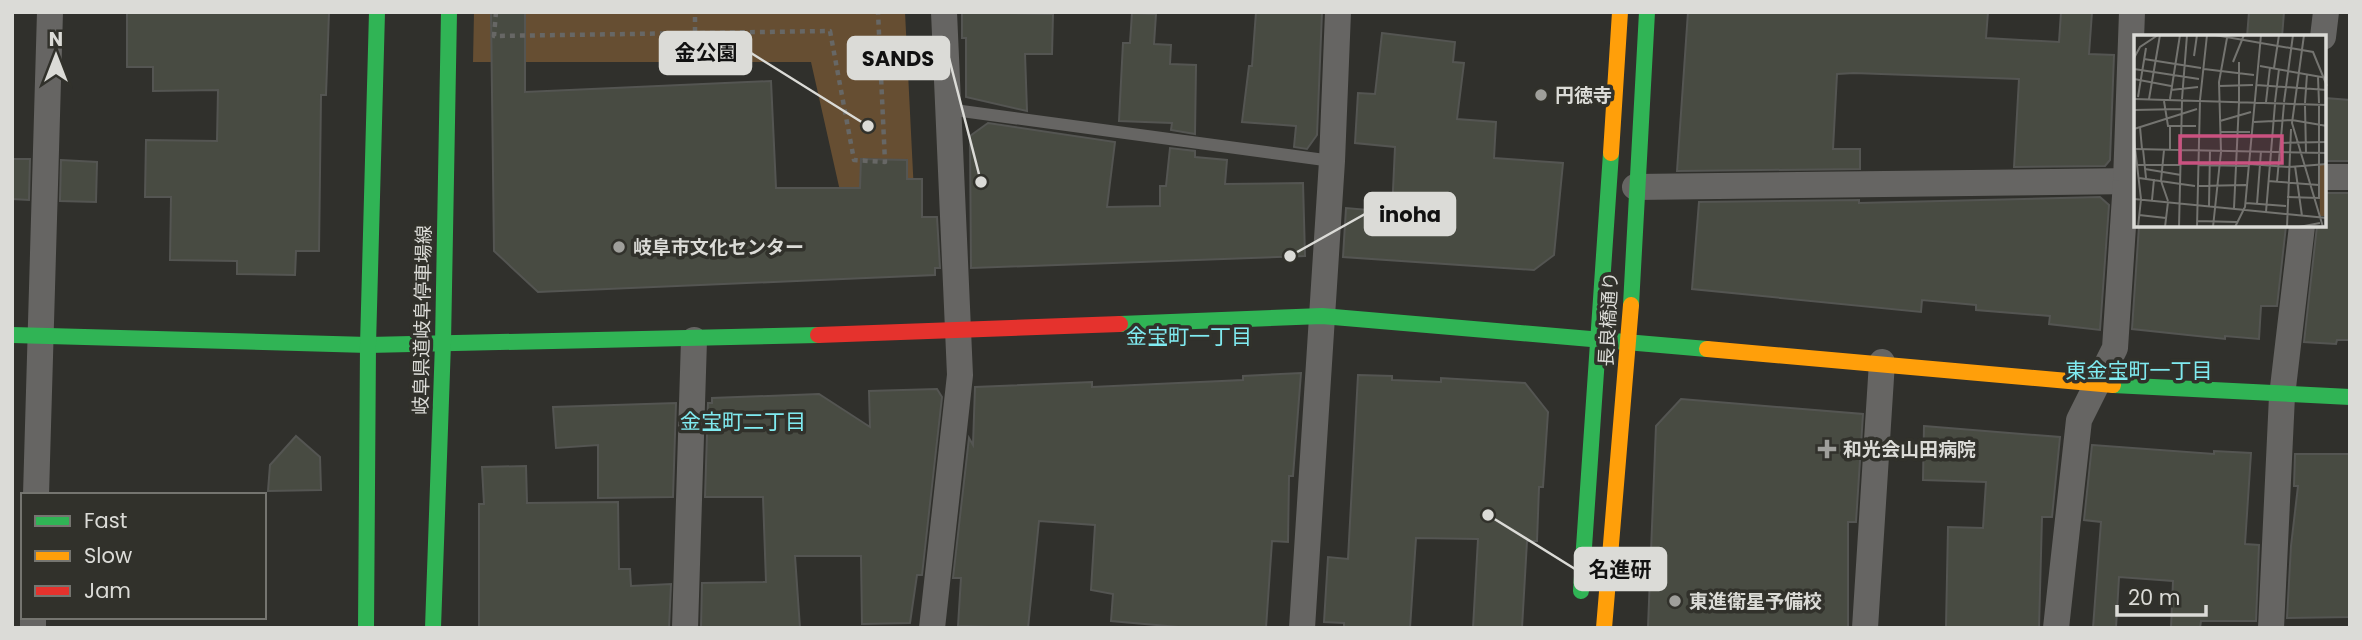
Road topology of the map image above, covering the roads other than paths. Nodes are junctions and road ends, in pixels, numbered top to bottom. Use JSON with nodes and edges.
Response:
{"nodes":[{"id":1,"x":50,"y":12,"type":"edge"},
{"id":2,"x":377,"y":12,"type":"edge"},
{"id":3,"x":449,"y":12,"type":"edge"},
{"id":4,"x":944,"y":12,"type":"edge"},
{"id":5,"x":1338,"y":12,"type":"edge"},
{"id":6,"x":1620,"y":12,"type":"edge"},
{"id":7,"x":1647,"y":12,"type":"edge"},
{"id":8,"x":2132,"y":12,"type":"edge"},
{"id":9,"x":2326,"y":12,"type":"edge"},
{"id":10,"x":2323,"y":35,"type":"edge"},
{"id":11,"x":947,"y":109,"type":"junction"},
{"id":12,"x":1332,"y":161,"type":"junction"},
{"id":13,"x":2327,"y":177,"type":"edge"},
{"id":14,"x":2350,"y":177,"type":"edge"},
{"id":15,"x":2131,"y":181,"type":"edge"},
{"id":16,"x":1635,"y":187,"type":"junction"},
{"id":17,"x":2302,"y":228,"type":"edge"},
{"id":18,"x":1322,"y":316,"type":"junction"},
{"id":19,"x":958,"y":330,"type":"junction"},
{"id":20,"x":12,"y":335,"type":"edge"},
{"id":21,"x":41,"y":336,"type":"junction"},
{"id":22,"x":694,"y":340,"type":"junction"},
{"id":23,"x":1599,"y":341,"type":"junction"},
{"id":24,"x":443,"y":343,"type":"junction"},
{"id":25,"x":1629,"y":344,"type":"junction"},
{"id":26,"x":368,"y":345,"type":"junction"},
{"id":27,"x":1882,"y":362,"type":"junction"},
{"id":28,"x":2097,"y":384,"type":"junction"},
{"id":29,"x":2282,"y":396,"type":"junction"},
{"id":30,"x":2350,"y":397,"type":"edge"},
{"id":31,"x":36,"y":493,"type":"edge"},
{"id":32,"x":1579,"y":614,"type":"dead end"},
{"id":33,"x":366,"y":628,"type":"edge"},
{"id":34,"x":433,"y":628,"type":"edge"},
{"id":35,"x":685,"y":628,"type":"edge"},
{"id":36,"x":932,"y":628,"type":"edge"},
{"id":37,"x":1303,"y":628,"type":"edge"},
{"id":38,"x":1604,"y":628,"type":"edge"},
{"id":39,"x":1865,"y":628,"type":"edge"},
{"id":40,"x":2056,"y":628,"type":"edge"},
{"id":41,"x":2271,"y":628,"type":"edge"}],
"edges":[{"from":1,"to":21,"type":"street"},
{"from":2,"to":26,"type":"main road"},
{"from":3,"to":24,"type":"main road","name":"岐阜県道岐阜停車場線"},
{"from":4,"to":11,"type":"street"},
{"from":5,"to":12,"type":"street"},
{"from":6,"to":23,"type":"main road","name":"長良橋通り"},
{"from":7,"to":16,"type":"main road","name":"長良橋通り"},
{"from":8,"to":15,"type":"street"},
{"from":9,"to":10,"type":"street"},
{"from":11,"to":12,"type":"lane"},
{"from":11,"to":19,"type":"street"},
{"from":12,"to":18,"type":"street"},
{"from":13,"to":14,"type":"street"},
{"from":15,"to":16,"type":"street"},
{"from":15,"to":28,"type":"street"},
{"from":16,"to":25,"type":"main road","name":"長良橋通り"},
{"from":17,"to":29,"type":"street"},
{"from":18,"to":19,"type":"main road"},
{"from":18,"to":23,"type":"main road"},
{"from":18,"to":37,"type":"street"},
{"from":19,"to":22,"type":"main road"},
{"from":19,"to":36,"type":"street"},
{"from":20,"to":21,"type":"main road"},
{"from":21,"to":26,"type":"main road"},
{"from":21,"to":31,"type":"street"},
{"from":22,"to":24,"type":"main road"},
{"from":22,"to":35,"type":"street"},
{"from":23,"to":25,"type":"main road"},
{"from":23,"to":32,"type":"main road","name":"長良橋通り"},
{"from":24,"to":26,"type":"main road"},
{"from":24,"to":34,"type":"main road","name":"岐阜県道岐阜停車場線"},
{"from":25,"to":27,"type":"main road"},
{"from":25,"to":38,"type":"main road","name":"長良橋通り"},
{"from":26,"to":33,"type":"main road"},
{"from":27,"to":28,"type":"main road"},
{"from":27,"to":39,"type":"street"},
{"from":28,"to":29,"type":"main road"},
{"from":28,"to":40,"type":"street"},
{"from":29,"to":30,"type":"main road"},
{"from":29,"to":41,"type":"street"}]}
